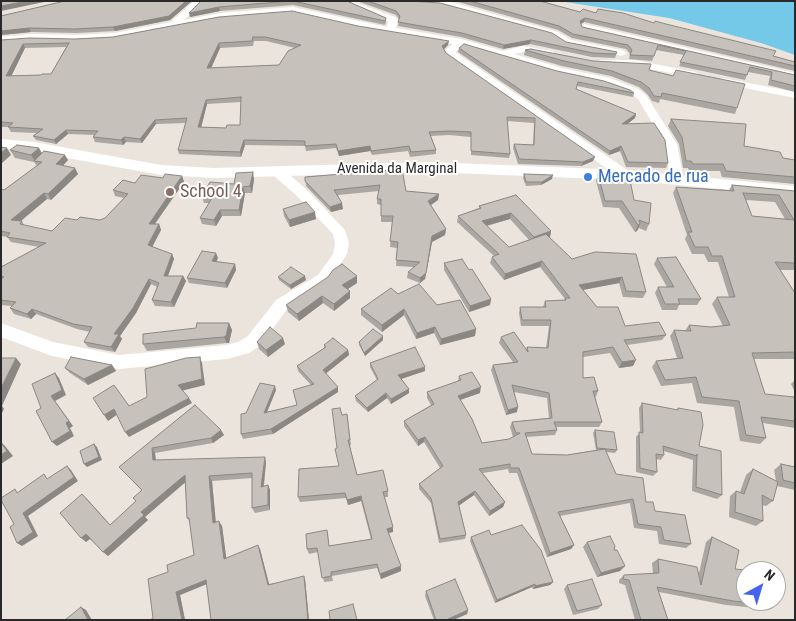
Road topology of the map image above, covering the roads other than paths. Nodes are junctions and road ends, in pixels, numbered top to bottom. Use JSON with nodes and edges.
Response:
{"nodes":[{"id":1,"x":200,"y":1,"type":"edge"},
{"id":2,"x":342,"y":1,"type":"edge"},
{"id":3,"x":412,"y":1,"type":"edge"},
{"id":4,"x":265,"y":2,"type":"edge"},
{"id":5,"x":293,"y":10,"type":"junction"},
{"id":6,"x":174,"y":24,"type":"junction"},
{"id":7,"x":584,"y":27,"type":"edge"},
{"id":8,"x":391,"y":29,"type":"junction"},
{"id":9,"x":1,"y":40,"type":"edge"},
{"id":10,"x":461,"y":42,"type":"junction"},
{"id":11,"x":504,"y":54,"type":"junction"},
{"id":12,"x":556,"y":55,"type":"edge"},
{"id":13,"x":592,"y":62,"type":"edge"},
{"id":14,"x":620,"y":63,"type":"junction"},
{"id":15,"x":764,"y":68,"type":"junction"},
{"id":16,"x":795,"y":76,"type":"edge"},
{"id":17,"x":756,"y":88,"type":"junction"},
{"id":18,"x":795,"y":95,"type":"edge"},
{"id":19,"x":1,"y":142,"type":"edge"},
{"id":20,"x":278,"y":172,"type":"junction"},
{"id":21,"x":625,"y":175,"type":"junction"},
{"id":22,"x":677,"y":181,"type":"junction"},
{"id":23,"x":795,"y":190,"type":"edge"},
{"id":24,"x":1,"y":330,"type":"edge"}],
"edges":[{"from":1,"to":6,"type":"street"},
{"from":2,"to":8,"type":"street"},
{"from":3,"to":14,"type":"street"},
{"from":4,"to":5,"type":"street"},
{"from":5,"to":6,"type":"street"},
{"from":5,"to":8,"type":"street"},
{"from":6,"to":9,"type":"street"},
{"from":7,"to":15,"type":"street"},
{"from":8,"to":10,"type":"street"},
{"from":10,"to":11,"type":"street"},
{"from":10,"to":21,"type":"street"},
{"from":11,"to":12,"type":"street"},
{"from":11,"to":22,"type":"street"},
{"from":13,"to":14,"type":"street"},
{"from":14,"to":17,"type":"street"},
{"from":15,"to":16,"type":"street"},
{"from":15,"to":17,"type":"street"},
{"from":17,"to":18,"type":"street"},
{"from":19,"to":20,"type":"street","name":"Avenida da Marginal"},
{"from":20,"to":21,"type":"street","name":"Avenida da Marginal"},
{"from":20,"to":24,"type":"street"},
{"from":21,"to":22,"type":"street","name":"Avenida da Marginal"},
{"from":22,"to":23,"type":"street","name":"Avenida da Marginal"}]}
